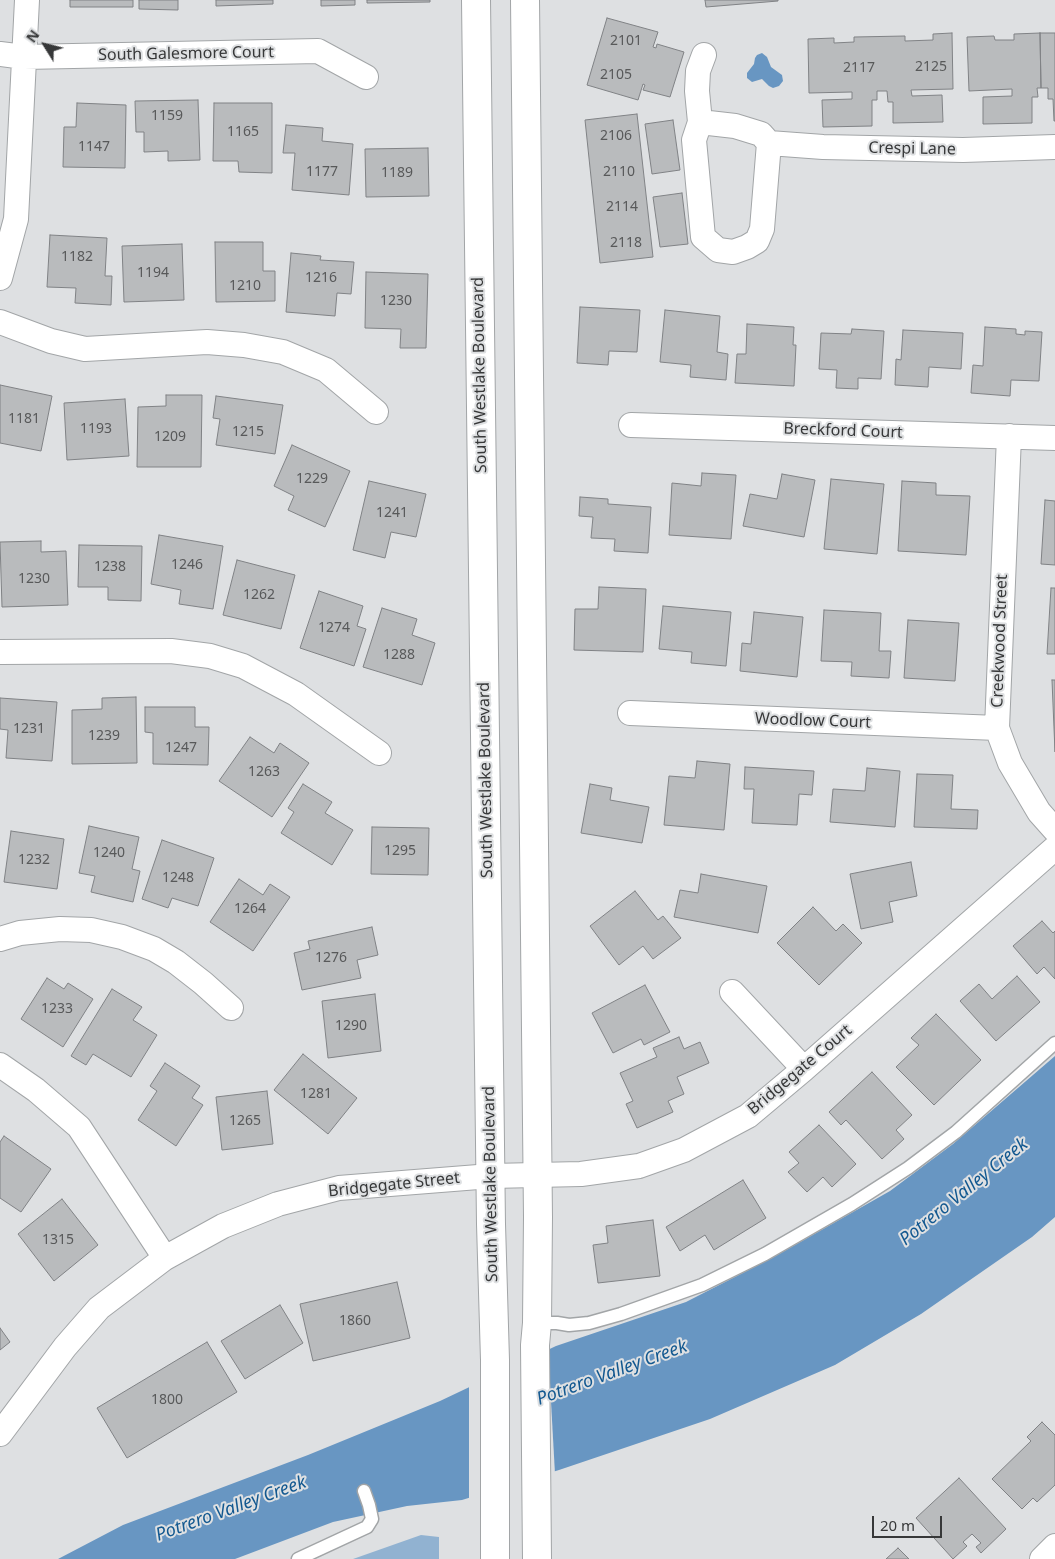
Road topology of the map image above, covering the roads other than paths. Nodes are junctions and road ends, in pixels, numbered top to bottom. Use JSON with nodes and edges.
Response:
{"nodes":[{"id":1,"x":27,"y":0,"type":"edge"},
{"id":2,"x":476,"y":0,"type":"edge"},
{"id":3,"x":525,"y":0,"type":"edge"},
{"id":4,"x":0,"y":54,"type":"edge"},
{"id":5,"x":704,"y":55,"type":"dead end"},
{"id":6,"x":24,"y":57,"type":"junction"},
{"id":7,"x":366,"y":77,"type":"dead end"},
{"id":8,"x":700,"y":122,"type":"junction"},
{"id":9,"x":769,"y":143,"type":"junction"},
{"id":10,"x":1055,"y":147,"type":"edge"},
{"id":11,"x":0,"y":278,"type":"edge"},
{"id":12,"x":0,"y":322,"type":"edge"},
{"id":13,"x":376,"y":412,"type":"dead end"},
{"id":14,"x":631,"y":425,"type":"dead end"},
{"id":15,"x":1009,"y":436,"type":"junction"},
{"id":16,"x":1055,"y":438,"type":"edge"},
{"id":17,"x":0,"y":652,"type":"edge"},
{"id":18,"x":630,"y":714,"type":"dead end"},
{"id":19,"x":996,"y":728,"type":"junction"},
{"id":20,"x":379,"y":753,"type":"dead end"},
{"id":21,"x":1055,"y":830,"type":"edge"},
{"id":22,"x":1055,"y":848,"type":"edge"},
{"id":23,"x":0,"y":939,"type":"edge"},
{"id":24,"x":732,"y":992,"type":"dead end"},
{"id":25,"x":231,"y":1008,"type":"dead end"},
{"id":26,"x":1055,"y":1043,"type":"edge"},
{"id":27,"x":0,"y":1065,"type":"edge"},
{"id":28,"x":804,"y":1069,"type":"junction"},
{"id":29,"x":538,"y":1174,"type":"junction"},
{"id":30,"x":491,"y":1176,"type":"junction"},
{"id":31,"x":165,"y":1258,"type":"junction"},
{"id":32,"x":536,"y":1334,"type":"junction"},
{"id":33,"x":0,"y":1434,"type":"edge"},
{"id":34,"x":364,"y":1491,"type":"dead end"},
{"id":35,"x":1055,"y":1546,"type":"edge"},
{"id":36,"x":298,"y":1559,"type":"edge"},
{"id":37,"x":495,"y":1559,"type":"edge"},
{"id":38,"x":537,"y":1559,"type":"edge"},
{"id":39,"x":1042,"y":1559,"type":"edge"}],
"edges":[{"from":1,"to":6,"type":"street"},
{"from":2,"to":30,"type":"main road","name":"South Westlake Boulevard"},
{"from":3,"to":29,"type":"main road"},
{"from":4,"to":6,"type":"street","name":"South Galesmore Court"},
{"from":5,"to":8,"type":"street"},
{"from":6,"to":7,"type":"street","name":"South Galesmore Court"},
{"from":6,"to":11,"type":"street"},
{"from":8,"to":9,"type":"street","name":"Crespi Lane"},
{"from":8,"to":9,"type":"street"},
{"from":9,"to":10,"type":"street","name":"Crespi Lane"},
{"from":12,"to":13,"type":"street"},
{"from":14,"to":15,"type":"street","name":"Breckford Court"},
{"from":15,"to":16,"type":"street","name":"Breckford Court"},
{"from":15,"to":19,"type":"street","name":"Creekwood Street"},
{"from":17,"to":20,"type":"street"},
{"from":18,"to":19,"type":"street","name":"Woodlow Court"},
{"from":19,"to":21,"type":"street","name":"Creekwood Street"},
{"from":22,"to":28,"type":"street","name":"Bridgegate Court"},
{"from":23,"to":25,"type":"street"},
{"from":24,"to":28,"type":"street"},
{"from":26,"to":32,"type":"lane"},
{"from":27,"to":31,"type":"street"},
{"from":28,"to":29,"type":"street","name":"Bridgegate Court"},
{"from":29,"to":30,"type":"street","name":"Bridgegate Court"},
{"from":29,"to":32,"type":"main road"},
{"from":30,"to":31,"type":"street","name":"Bridgegate Street"},
{"from":30,"to":37,"type":"main road","name":"South Westlake Boulevard"},
{"from":31,"to":33,"type":"street","name":"Bridgegate Street"},
{"from":32,"to":38,"type":"main road"},
{"from":34,"to":36,"type":"lane"},
{"from":35,"to":39,"type":"street"}]}
